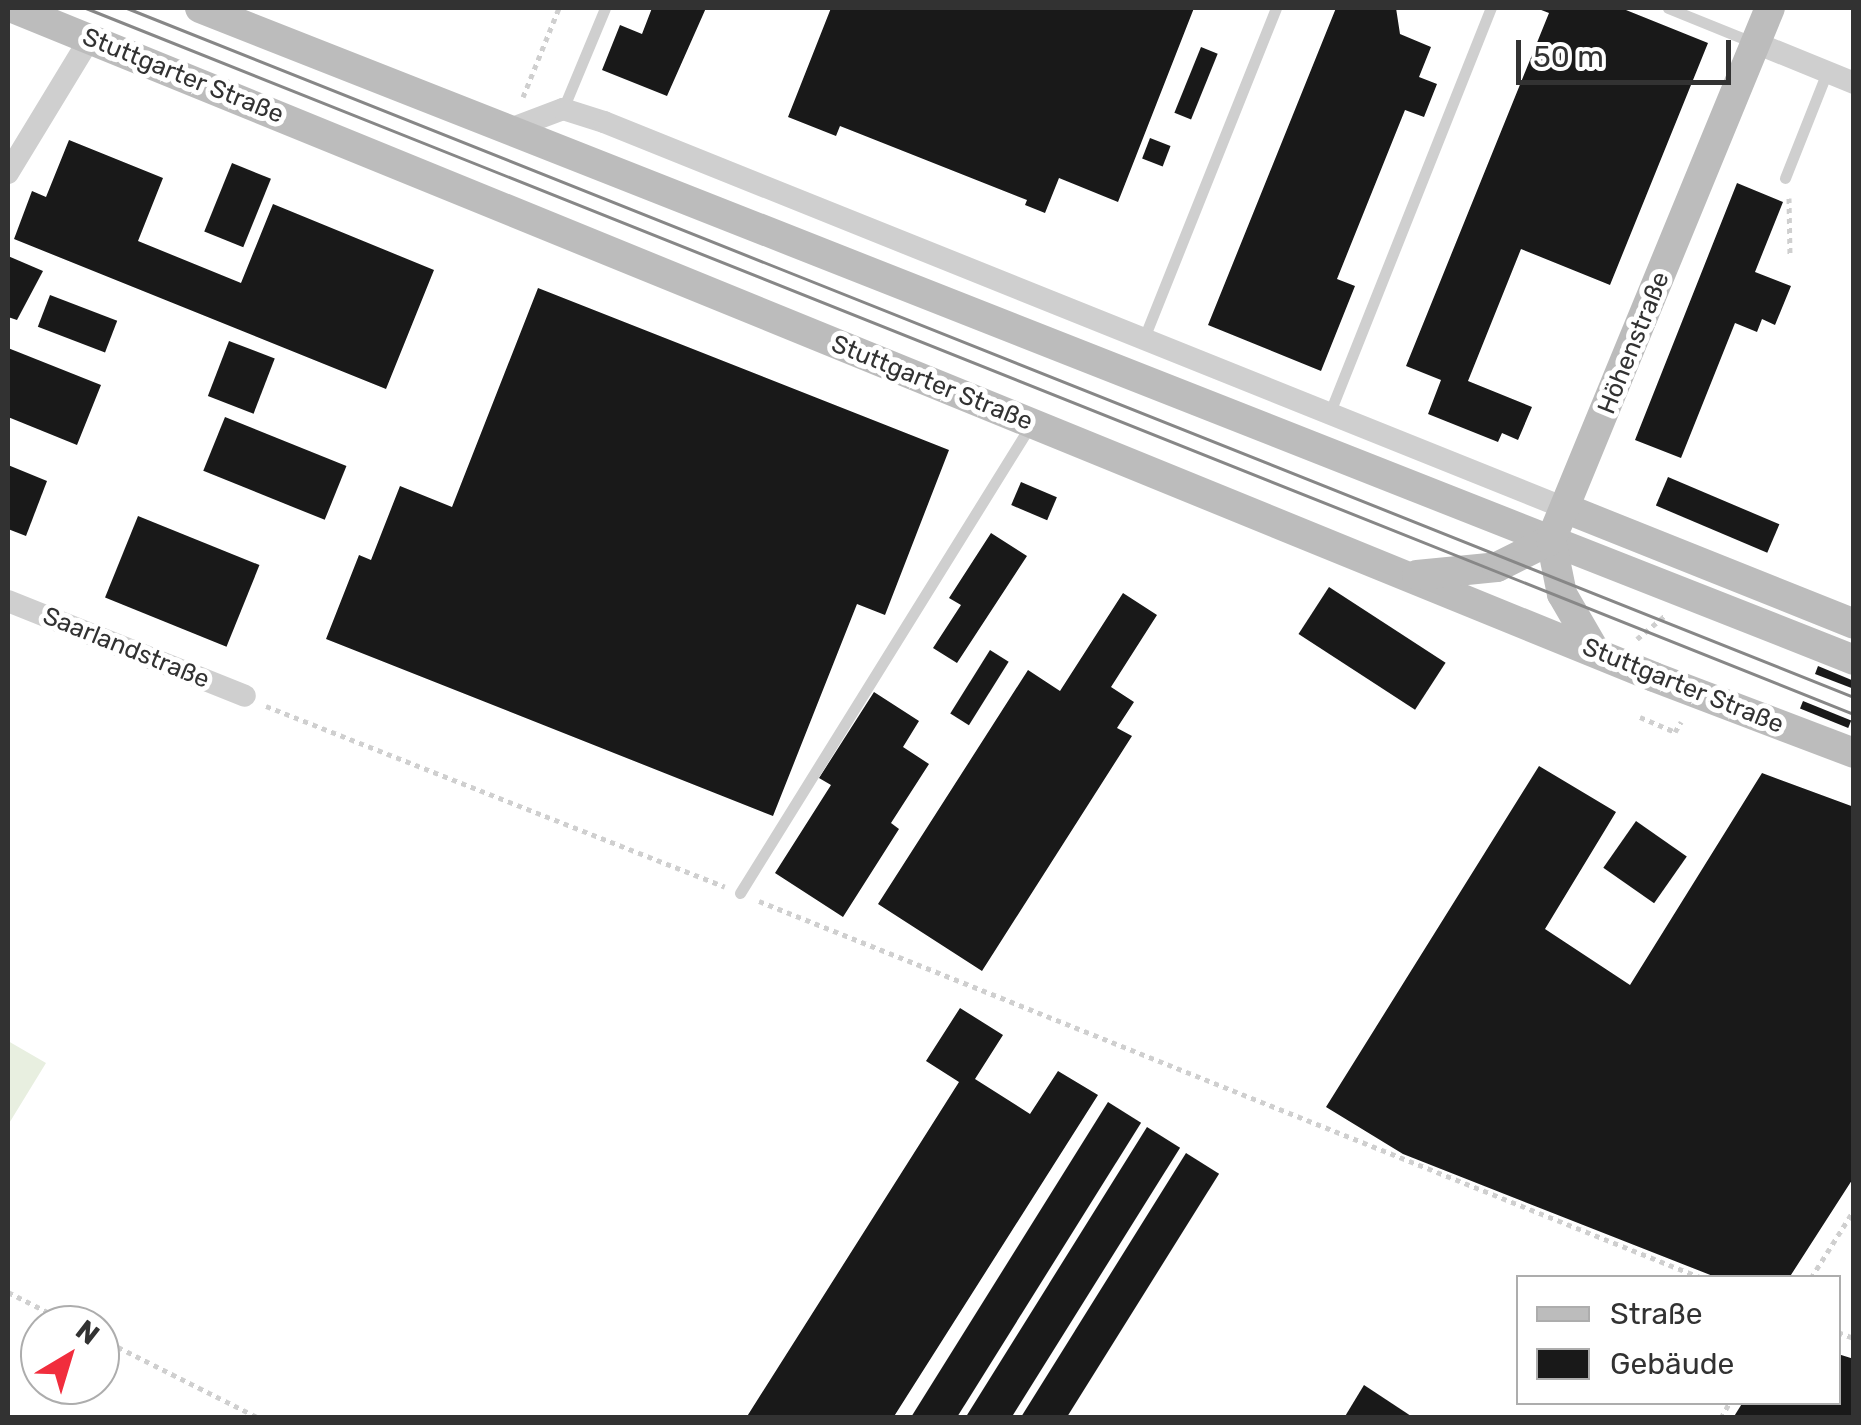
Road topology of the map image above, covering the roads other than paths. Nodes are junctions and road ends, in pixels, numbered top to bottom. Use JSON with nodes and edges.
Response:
{"nodes":[{"id":1,"x":13,"y":8,"type":"edge"},
{"id":2,"x":200,"y":8,"type":"edge"},
{"id":3,"x":605,"y":8,"type":"edge"},
{"id":4,"x":1276,"y":8,"type":"edge"},
{"id":5,"x":1491,"y":8,"type":"edge"},
{"id":6,"x":1668,"y":8,"type":"edge"},
{"id":7,"x":1770,"y":8,"type":"edge"},
{"id":8,"x":90,"y":38,"type":"junction"},
{"id":9,"x":1756,"y":43,"type":"junction"},
{"id":10,"x":1828,"y":72,"type":"junction"},
{"id":11,"x":1854,"y":83,"type":"edge"},
{"id":12,"x":563,"y":109,"type":"junction"},
{"id":13,"x":510,"y":129,"type":"junction"},
{"id":14,"x":8,"y":173,"type":"edge"},
{"id":15,"x":1785,"y":178,"type":"road end"},
{"id":16,"x":1144,"y":338,"type":"junction"},
{"id":17,"x":1330,"y":412,"type":"junction"},
{"id":18,"x":1031,"y":424,"type":"junction"},
{"id":19,"x":1567,"y":509,"type":"junction"},
{"id":20,"x":1550,"y":540,"type":"junction"},
{"id":21,"x":1411,"y":576,"type":"junction"},
{"id":22,"x":8,"y":601,"type":"edge"},
{"id":23,"x":1854,"y":624,"type":"edge"},
{"id":24,"x":1595,"y":651,"type":"junction"},
{"id":25,"x":1854,"y":660,"type":"edge"},
{"id":26,"x":245,"y":696,"type":"road end"},
{"id":27,"x":1854,"y":753,"type":"edge"},
{"id":28,"x":740,"y":893,"type":"road end"}],
"edges":[{"from":1,"to":8,"type":"main road","name":"Stuttgarter Straße"},
{"from":2,"to":13,"type":"main road"},
{"from":3,"to":12,"type":"lane"},
{"from":4,"to":16,"type":"lane"},
{"from":5,"to":17,"type":"lane"},
{"from":6,"to":9,"type":"lane"},
{"from":7,"to":9,"type":"main road","name":"Höhenstraße"},
{"from":8,"to":14,"type":"street"},
{"from":8,"to":18,"type":"main road","name":"Stuttgarter Straße"},
{"from":9,"to":10,"type":"street"},
{"from":9,"to":19,"type":"main road","name":"Höhenstraße"},
{"from":10,"to":11,"type":"street"},
{"from":10,"to":15,"type":"lane"},
{"from":12,"to":13,"type":"street"},
{"from":12,"to":16,"type":"street"},
{"from":13,"to":20,"type":"main road"},
{"from":16,"to":17,"type":"street"},
{"from":17,"to":19,"type":"street"},
{"from":18,"to":21,"type":"main road","name":"Stuttgarter Straße"},
{"from":18,"to":28,"type":"lane"},
{"from":19,"to":20,"type":"main road","name":"Höhenstraße"},
{"from":19,"to":23,"type":"main road"},
{"from":20,"to":21,"type":"main road"},
{"from":20,"to":24,"type":"main road"},
{"from":20,"to":25,"type":"main road"},
{"from":21,"to":24,"type":"main road","name":"Stuttgarter Straße"},
{"from":22,"to":26,"type":"street","name":"Saarlandstraße"},
{"from":24,"to":27,"type":"main road","name":"Stuttgarter Straße"}]}
